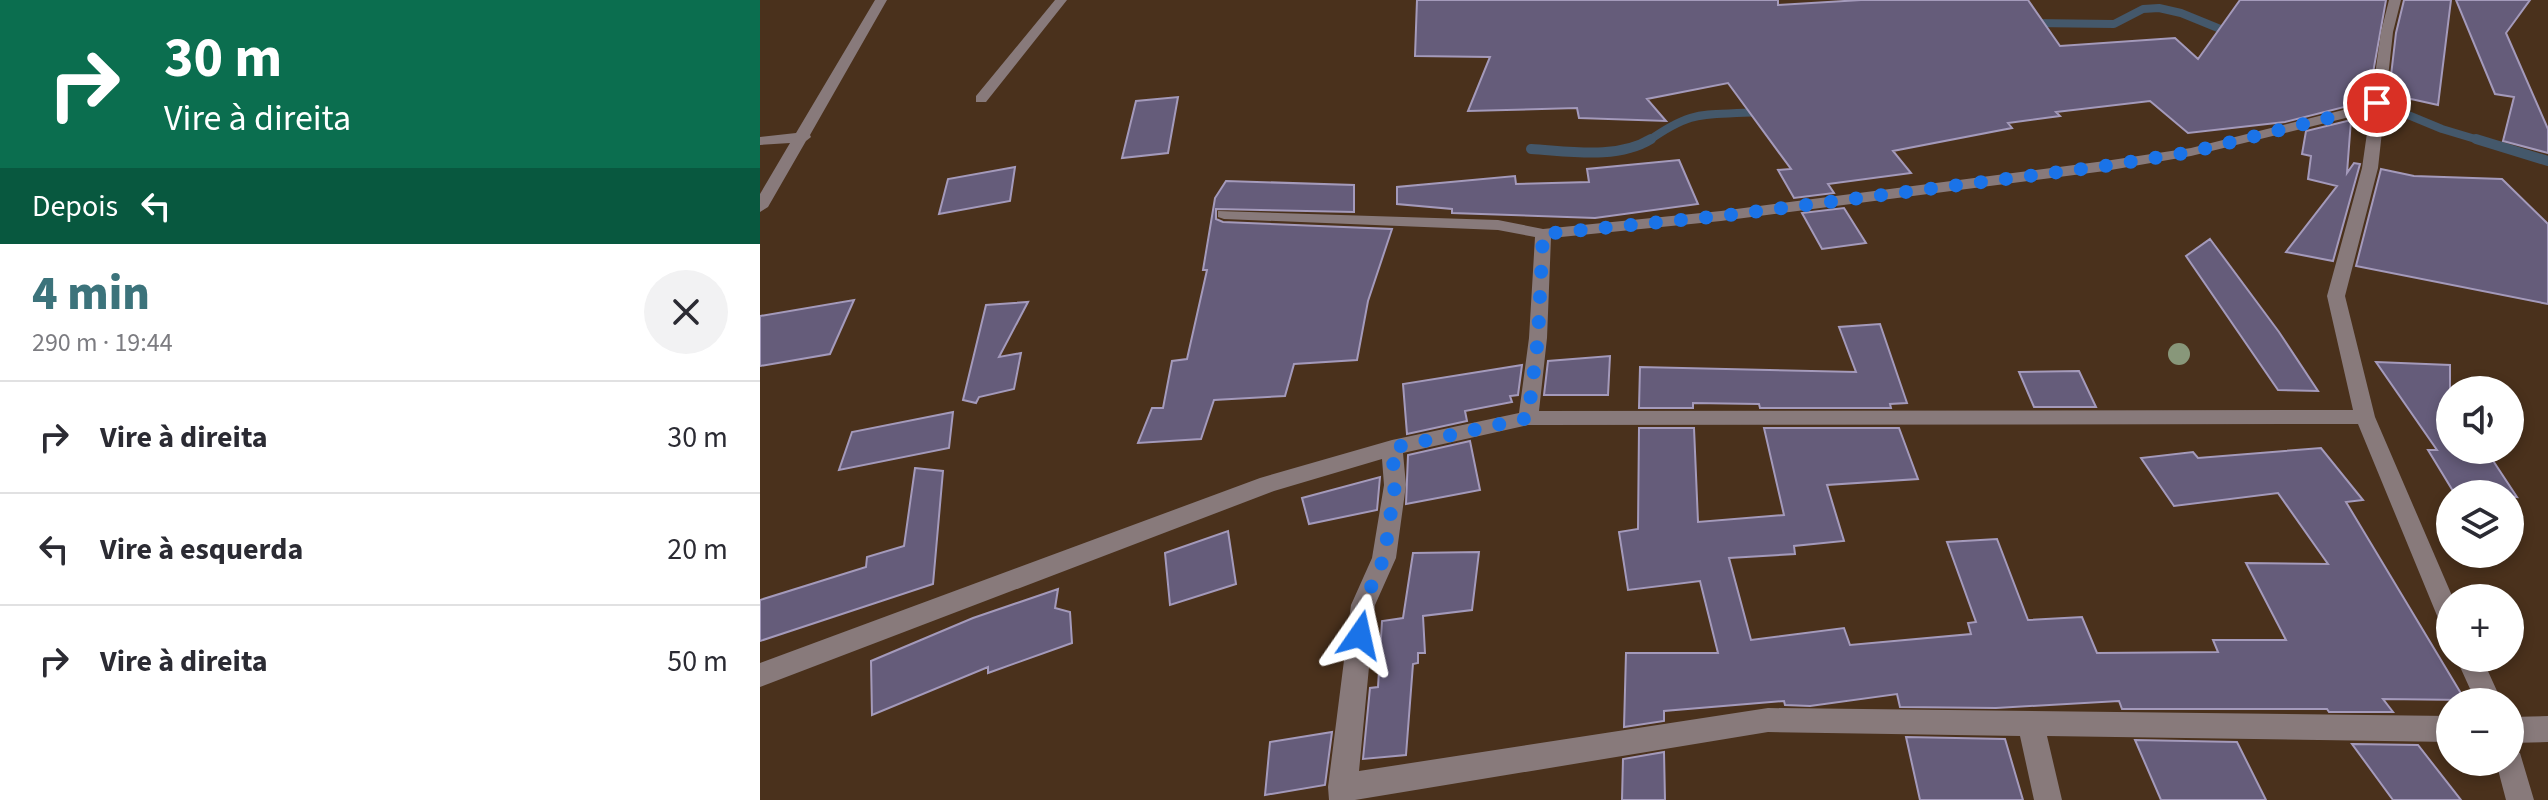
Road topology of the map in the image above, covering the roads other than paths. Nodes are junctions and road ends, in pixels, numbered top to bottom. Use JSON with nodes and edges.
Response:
{"nodes":[{"id":1,"x":881,"y":0,"type":"edge"},
{"id":2,"x":1061,"y":0,"type":"edge"},
{"id":3,"x":2395,"y":0,"type":"edge"},
{"id":4,"x":981,"y":99,"type":"dead end"},
{"id":5,"x":2377,"y":106,"type":"junction"},
{"id":6,"x":804,"y":137,"type":"junction"},
{"id":7,"x":760,"y":141,"type":"edge"},
{"id":8,"x":760,"y":207,"type":"edge"},
{"id":9,"x":1224,"y":214,"type":"dead end"},
{"id":10,"x":1543,"y":234,"type":"junction"},
{"id":11,"x":2365,"y":417,"type":"junction"},
{"id":12,"x":1528,"y":418,"type":"junction"},
{"id":13,"x":1392,"y":448,"type":"junction"},
{"id":14,"x":2436,"y":587,"type":"edge"},
{"id":15,"x":760,"y":675,"type":"edge"},
{"id":16,"x":2031,"y":725,"type":"junction"},
{"id":17,"x":2436,"y":729,"type":"edge"},
{"id":18,"x":2548,"y":729,"type":"edge"},
{"id":19,"x":2524,"y":730,"type":"edge"},
{"id":20,"x":2514,"y":776,"type":"edge"},
{"id":21,"x":1342,"y":794,"type":"edge"},
{"id":22,"x":2048,"y":800,"type":"edge"},
{"id":23,"x":2520,"y":800,"type":"edge"}],
"edges":[{"from":1,"to":6,"type":"street"},
{"from":2,"to":4,"type":"street"},
{"from":3,"to":5,"type":"street"},
{"from":5,"to":10,"type":"street"},
{"from":5,"to":11,"type":"street"},
{"from":6,"to":7,"type":"street"},
{"from":6,"to":8,"type":"street"},
{"from":9,"to":10,"type":"street"},
{"from":10,"to":12,"type":"street"},
{"from":11,"to":12,"type":"street"},
{"from":11,"to":14,"type":"street"},
{"from":12,"to":13,"type":"street"},
{"from":13,"to":15,"type":"street"},
{"from":13,"to":21,"type":"street"},
{"from":16,"to":17,"type":"street"},
{"from":16,"to":21,"type":"street"},
{"from":16,"to":22,"type":"street"},
{"from":18,"to":19,"type":"street"},
{"from":20,"to":23,"type":"street"}]}
